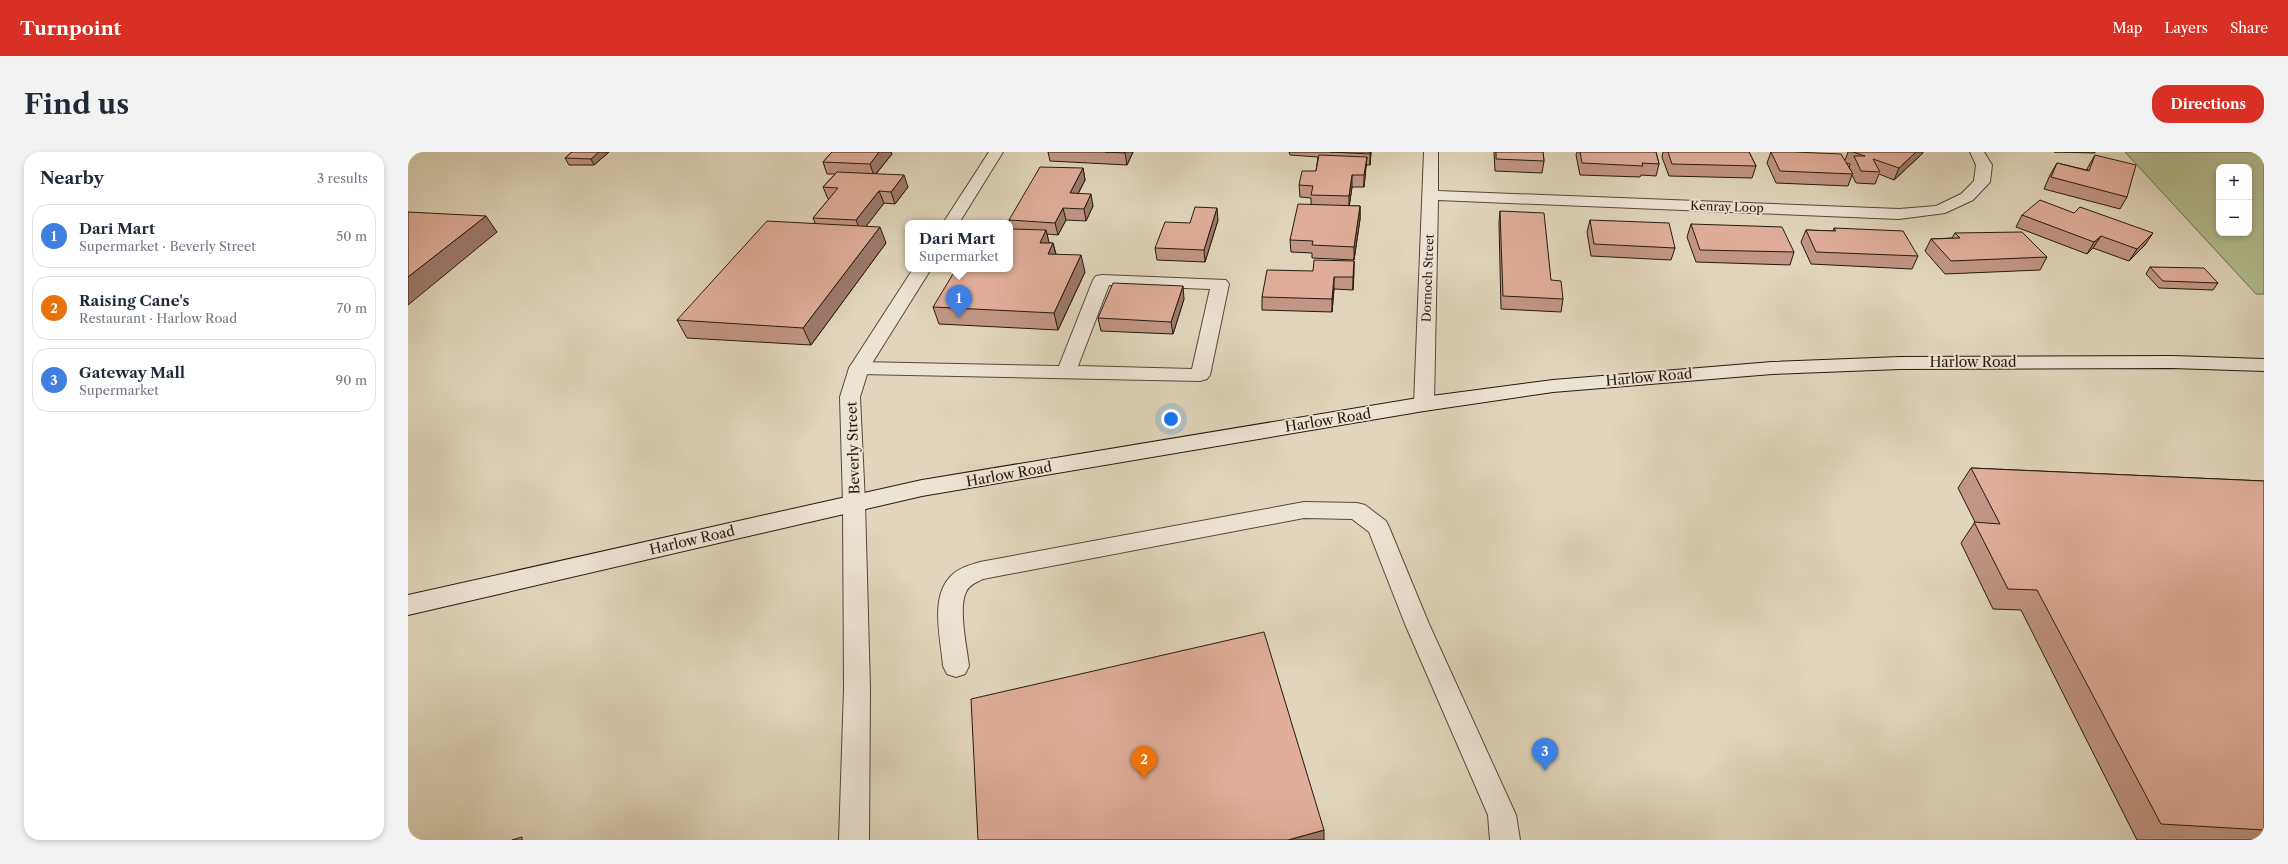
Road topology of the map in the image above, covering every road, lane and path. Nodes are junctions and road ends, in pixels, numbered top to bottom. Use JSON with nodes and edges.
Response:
{"nodes":[{"id":1,"x":996,"y":152,"type":"edge"},
{"id":2,"x":1431,"y":152,"type":"edge"},
{"id":3,"x":1977,"y":152,"type":"edge"},
{"id":4,"x":1430,"y":195,"type":"junction"},
{"id":5,"x":953,"y":220,"type":"edge"},
{"id":6,"x":920,"y":272,"type":"edge"},
{"id":7,"x":2264,"y":365,"type":"edge"},
{"id":8,"x":859,"y":368,"type":"junction"},
{"id":9,"x":1066,"y":372,"type":"junction"},
{"id":10,"x":1424,"y":404,"type":"junction"},
{"id":11,"x":854,"y":504,"type":"junction"},
{"id":12,"x":408,"y":605,"type":"edge"},
{"id":13,"x":956,"y":666,"type":"dead end"},
{"id":14,"x":854,"y":840,"type":"edge"},
{"id":15,"x":1505,"y":840,"type":"edge"}],
"edges":[{"from":1,"to":5,"type":"street"},
{"from":2,"to":4,"type":"street","name":"Dornoch Street"},
{"from":3,"to":4,"type":"street","name":"Kenray Loop"},
{"from":4,"to":10,"type":"street","name":"Dornoch Street"},
{"from":6,"to":8,"type":"street","name":"Beverly Street"},
{"from":7,"to":10,"type":"street","name":"Harlow Road"},
{"from":8,"to":9,"type":"street"},
{"from":8,"to":11,"type":"street","name":"Beverly Street"},
{"from":9,"to":9,"type":"street"},
{"from":10,"to":11,"type":"street","name":"Harlow Road"},
{"from":11,"to":12,"type":"street","name":"Harlow Road"},
{"from":11,"to":14,"type":"street","name":"Beverly Street"},
{"from":13,"to":15,"type":"street"}]}
